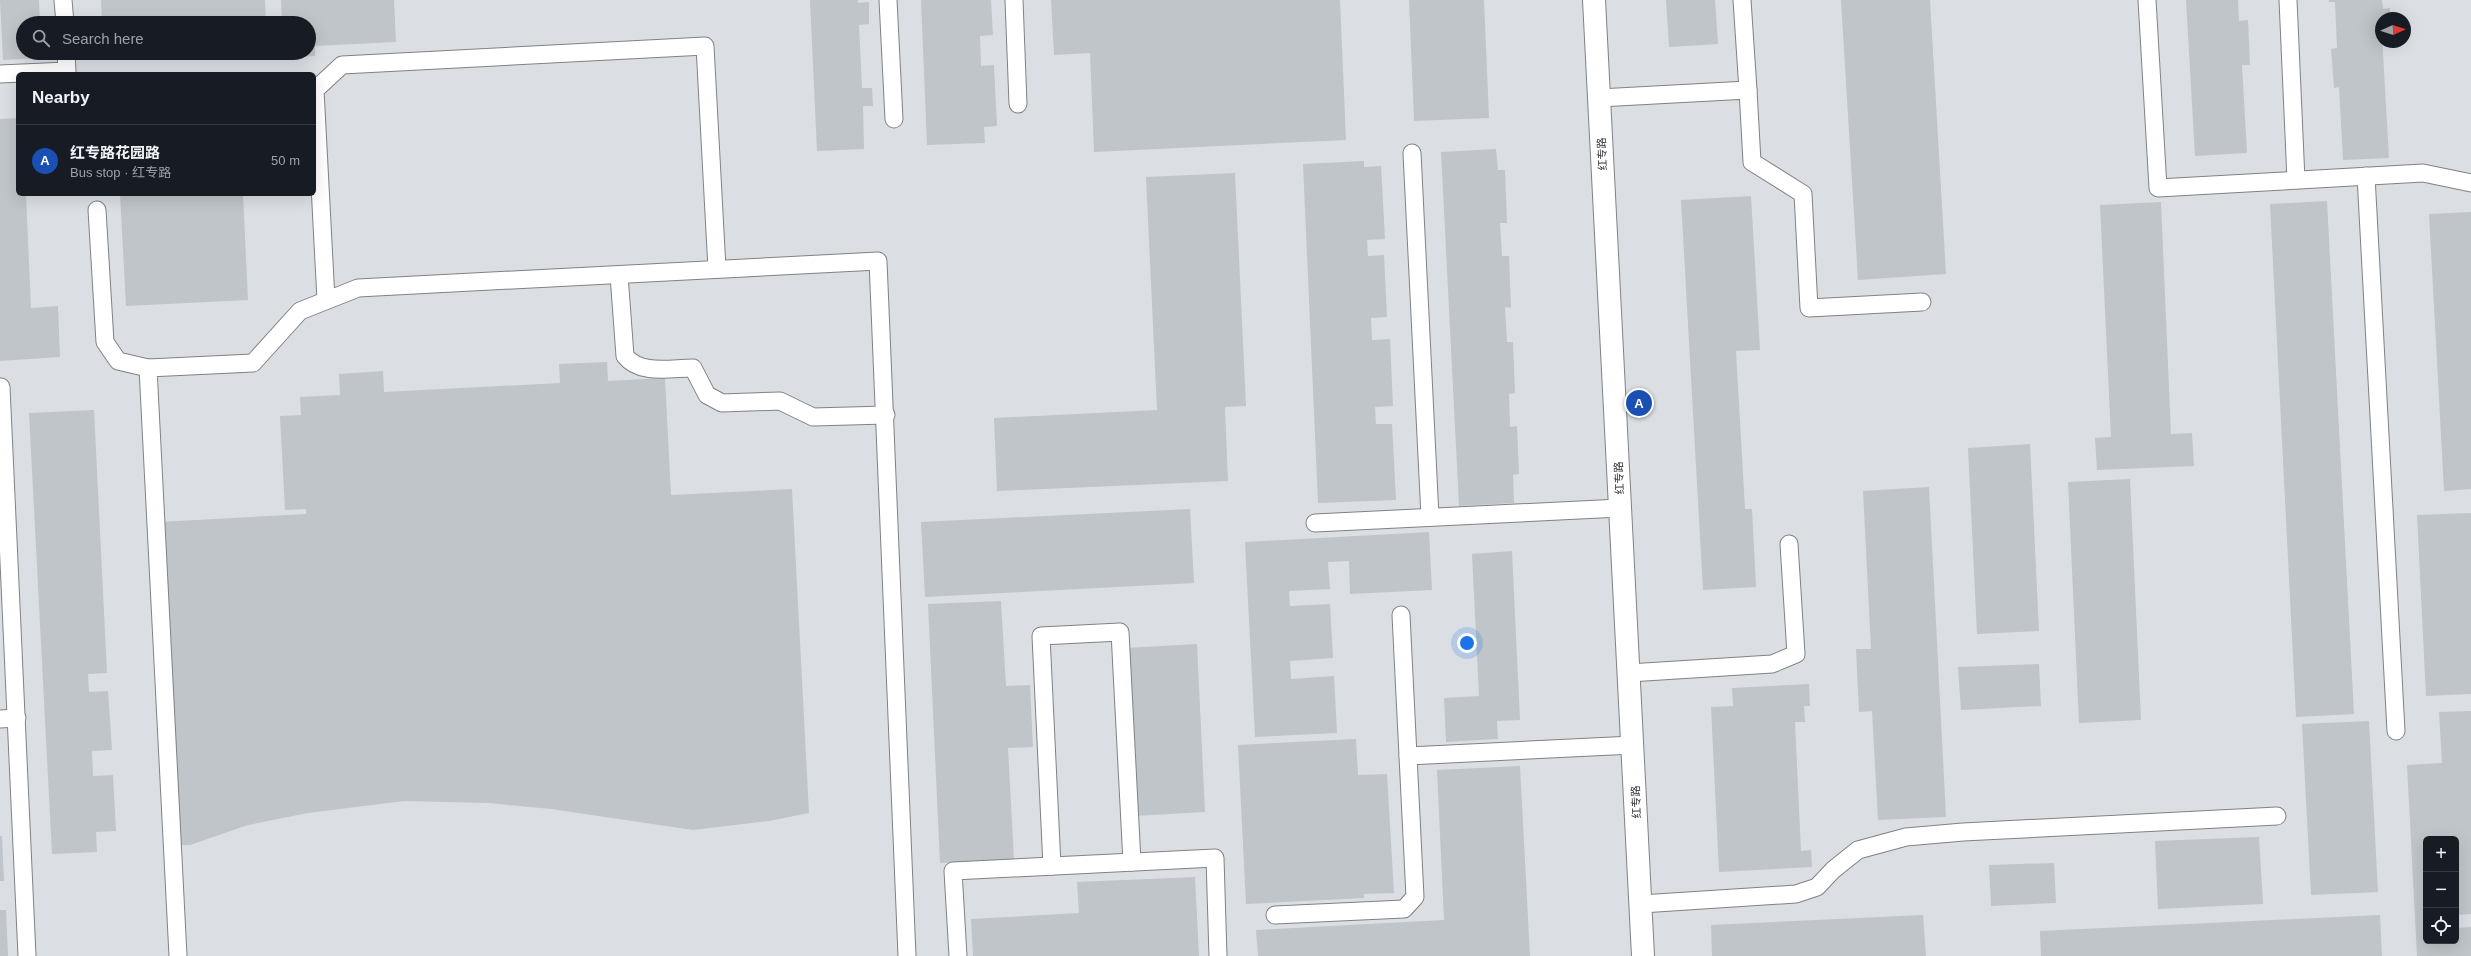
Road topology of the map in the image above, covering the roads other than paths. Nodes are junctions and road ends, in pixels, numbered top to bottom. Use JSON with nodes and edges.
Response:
{"nodes":[{"id":1,"x":63,"y":0,"type":"edge"},
{"id":2,"x":888,"y":0,"type":"edge"},
{"id":3,"x":1014,"y":0,"type":"edge"},
{"id":4,"x":1594,"y":0,"type":"edge"},
{"id":5,"x":1742,"y":0,"type":"edge"},
{"id":6,"x":2147,"y":0,"type":"edge"},
{"id":7,"x":2288,"y":0,"type":"edge"},
{"id":8,"x":64,"y":16,"type":"edge"},
{"id":9,"x":66,"y":60,"type":"edge"},
{"id":10,"x":45,"y":72,"type":"edge"},
{"id":11,"x":16,"y":73,"type":"edge"},
{"id":12,"x":0,"y":74,"type":"edge"},
{"id":13,"x":316,"y":89,"type":"edge"},
{"id":14,"x":1748,"y":90,"type":"junction"},
{"id":15,"x":1600,"y":98,"type":"junction"},
{"id":16,"x":1018,"y":104,"type":"dead end"},
{"id":17,"x":316,"y":109,"type":"edge"},
{"id":18,"x":894,"y":120,"type":"dead end"},
{"id":19,"x":1412,"y":153,"type":"dead end"},
{"id":20,"x":2366,"y":176,"type":"junction"},
{"id":21,"x":2296,"y":180,"type":"junction"},
{"id":22,"x":2471,"y":183,"type":"edge"},
{"id":23,"x":97,"y":210,"type":"dead end"},
{"id":24,"x":717,"y":270,"type":"junction"},
{"id":25,"x":619,"y":275,"type":"junction"},
{"id":26,"x":326,"y":300,"type":"junction"},
{"id":27,"x":1922,"y":302,"type":"dead end"},
{"id":28,"x":148,"y":368,"type":"junction"},
{"id":29,"x":1,"y":387,"type":"edge"},
{"id":30,"x":886,"y":415,"type":"junction"},
{"id":31,"x":1620,"y":508,"type":"junction"},
{"id":32,"x":1430,"y":517,"type":"junction"},
{"id":33,"x":1315,"y":523,"type":"dead end"},
{"id":34,"x":1789,"y":544,"type":"dead end"},
{"id":35,"x":1401,"y":615,"type":"dead end"},
{"id":36,"x":1629,"y":673,"type":"junction"},
{"id":37,"x":17,"y":718,"type":"junction"},
{"id":38,"x":0,"y":719,"type":"edge"},
{"id":39,"x":2396,"y":731,"type":"dead end"},
{"id":40,"x":1633,"y":745,"type":"junction"},
{"id":41,"x":1408,"y":756,"type":"junction"},
{"id":42,"x":2277,"y":816,"type":"dead end"},
{"id":43,"x":1132,"y":862,"type":"junction"},
{"id":44,"x":1052,"y":866,"type":"junction"},
{"id":45,"x":1641,"y":904,"type":"junction"},
{"id":46,"x":1275,"y":915,"type":"dead end"},
{"id":47,"x":27,"y":956,"type":"edge"},
{"id":48,"x":178,"y":956,"type":"edge"},
{"id":49,"x":907,"y":956,"type":"edge"},
{"id":50,"x":958,"y":956,"type":"edge"},
{"id":51,"x":1218,"y":956,"type":"edge"},
{"id":52,"x":1643,"y":956,"type":"edge"}],
"edges":[{"from":1,"to":8,"type":"lane"},
{"from":2,"to":18,"type":"lane"},
{"from":3,"to":16,"type":"lane"},
{"from":4,"to":15,"type":"street","name":"红专路"},
{"from":5,"to":14,"type":"lane"},
{"from":6,"to":21,"type":"lane"},
{"from":7,"to":21,"type":"lane"},
{"from":9,"to":10,"type":"lane"},
{"from":11,"to":12,"type":"lane"},
{"from":13,"to":24,"type":"lane"},
{"from":14,"to":15,"type":"lane"},
{"from":14,"to":27,"type":"lane"},
{"from":15,"to":31,"type":"street","name":"红专路"},
{"from":17,"to":26,"type":"lane"},
{"from":19,"to":32,"type":"lane"},
{"from":20,"to":21,"type":"lane"},
{"from":20,"to":22,"type":"lane"},
{"from":20,"to":39,"type":"lane"},
{"from":23,"to":28,"type":"lane"},
{"from":24,"to":25,"type":"lane"},
{"from":24,"to":30,"type":"lane"},
{"from":25,"to":26,"type":"lane"},
{"from":25,"to":30,"type":"lane"},
{"from":26,"to":28,"type":"lane"},
{"from":28,"to":48,"type":"lane"},
{"from":29,"to":37,"type":"lane"},
{"from":30,"to":49,"type":"lane"},
{"from":31,"to":32,"type":"lane"},
{"from":31,"to":36,"type":"street","name":"红专路"},
{"from":32,"to":33,"type":"lane"},
{"from":34,"to":36,"type":"lane"},
{"from":35,"to":41,"type":"lane"},
{"from":36,"to":40,"type":"street","name":"红专路"},
{"from":37,"to":38,"type":"lane"},
{"from":37,"to":47,"type":"lane"},
{"from":40,"to":41,"type":"lane"},
{"from":40,"to":45,"type":"street","name":"红专路"},
{"from":41,"to":46,"type":"lane"},
{"from":42,"to":45,"type":"lane"},
{"from":43,"to":44,"type":"lane"},
{"from":43,"to":44,"type":"lane"},
{"from":43,"to":51,"type":"lane"},
{"from":44,"to":50,"type":"lane"},
{"from":45,"to":52,"type":"street","name":"红专路"}]}
